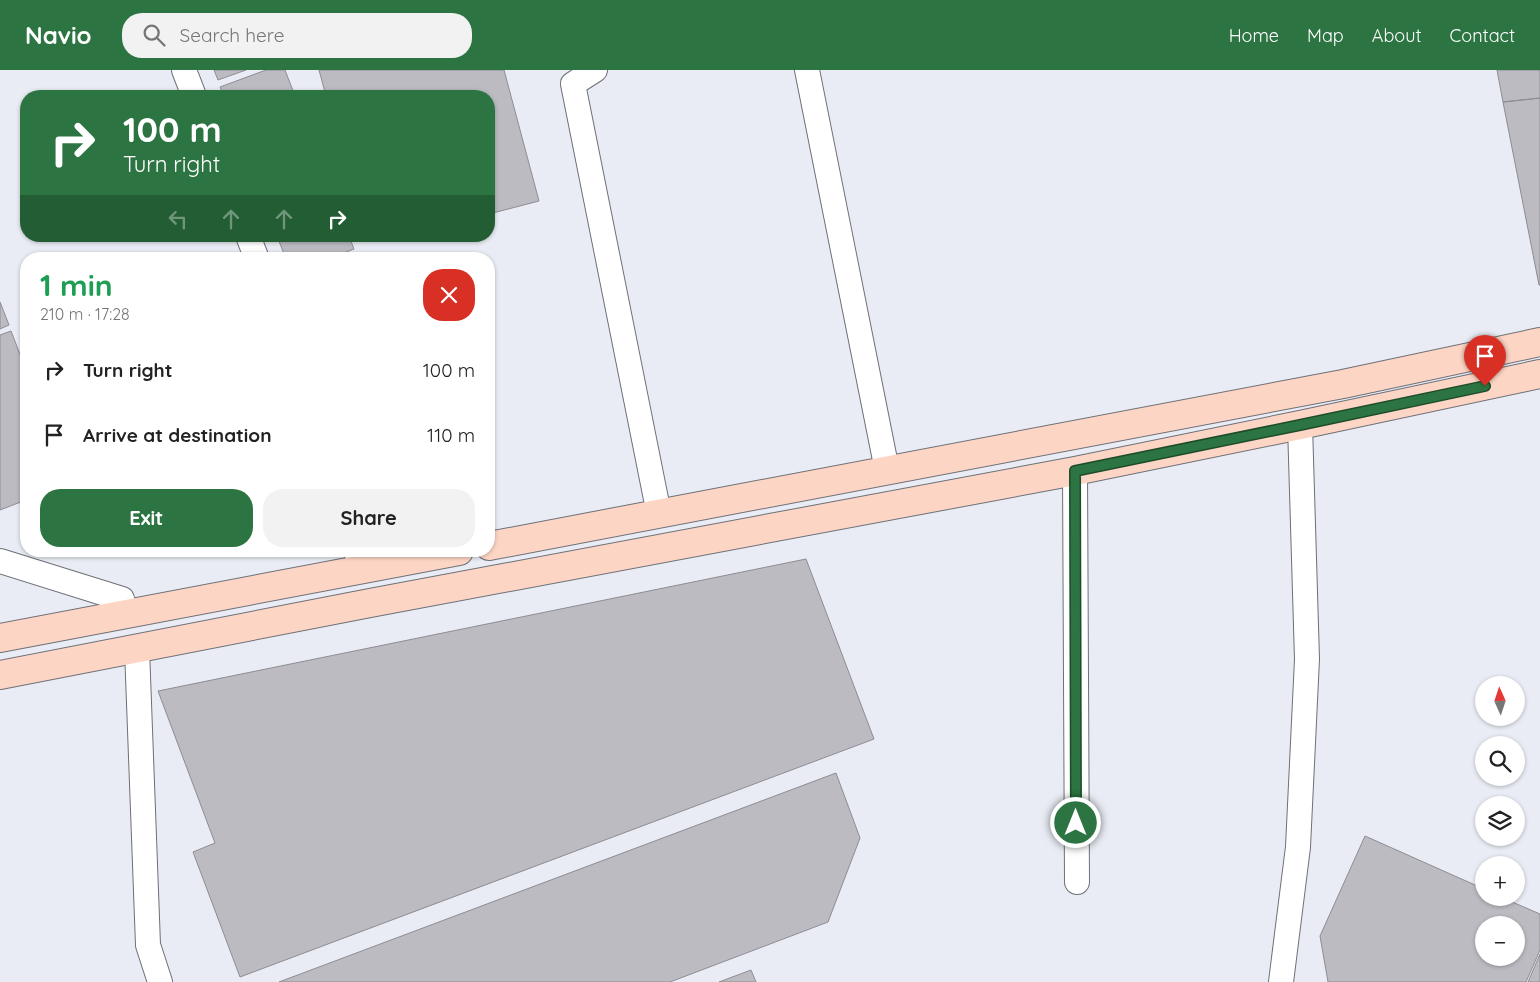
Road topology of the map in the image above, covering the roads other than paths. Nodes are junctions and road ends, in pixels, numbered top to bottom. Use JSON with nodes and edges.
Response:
{"nodes":[{"id":1,"x":184,"y":70,"type":"edge"},
{"id":2,"x":595,"y":70,"type":"edge"},
{"id":3,"x":807,"y":70,"type":"edge"},
{"id":4,"x":192,"y":90,"type":"edge"},
{"id":5,"x":1540,"y":342,"type":"edge"},
{"id":6,"x":1540,"y":374,"type":"edge"},
{"id":7,"x":1300,"y":425,"type":"junction"},
{"id":8,"x":887,"y":470,"type":"junction"},
{"id":9,"x":1075,"y":471,"type":"junction"},
{"id":10,"x":894,"y":505,"type":"junction"},
{"id":11,"x":659,"y":514,"type":"junction"},
{"id":12,"x":495,"y":545,"type":"edge"},
{"id":13,"x":398,"y":557,"type":"edge"},
{"id":14,"x":0,"y":561,"type":"edge"},
{"id":15,"x":358,"y":561,"type":"edge"},
{"id":16,"x":370,"y":604,"type":"junction"},
{"id":17,"x":126,"y":614,"type":"junction"},
{"id":18,"x":0,"y":638,"type":"edge"},
{"id":19,"x":137,"y":648,"type":"junction"},
{"id":20,"x":0,"y":676,"type":"edge"},
{"id":21,"x":1077,"y":882,"type":"dead end"},
{"id":22,"x":160,"y":982,"type":"edge"},
{"id":23,"x":1281,"y":982,"type":"edge"}],
"edges":[{"from":1,"to":4,"type":"street"},
{"from":2,"to":11,"type":"street"},
{"from":3,"to":8,"type":"street"},
{"from":5,"to":8,"type":"street"},
{"from":6,"to":7,"type":"street"},
{"from":7,"to":9,"type":"street"},
{"from":7,"to":23,"type":"street"},
{"from":8,"to":10,"type":"street"},
{"from":8,"to":11,"type":"street"},
{"from":9,"to":10,"type":"street"},
{"from":9,"to":21,"type":"street"},
{"from":10,"to":16,"type":"street"},
{"from":11,"to":12,"type":"street"},
{"from":13,"to":15,"type":"street"},
{"from":14,"to":17,"type":"street"},
{"from":15,"to":16,"type":"street"},
{"from":15,"to":17,"type":"street"},
{"from":16,"to":19,"type":"street"},
{"from":17,"to":18,"type":"street"},
{"from":19,"to":20,"type":"street"},
{"from":19,"to":22,"type":"street"}]}
